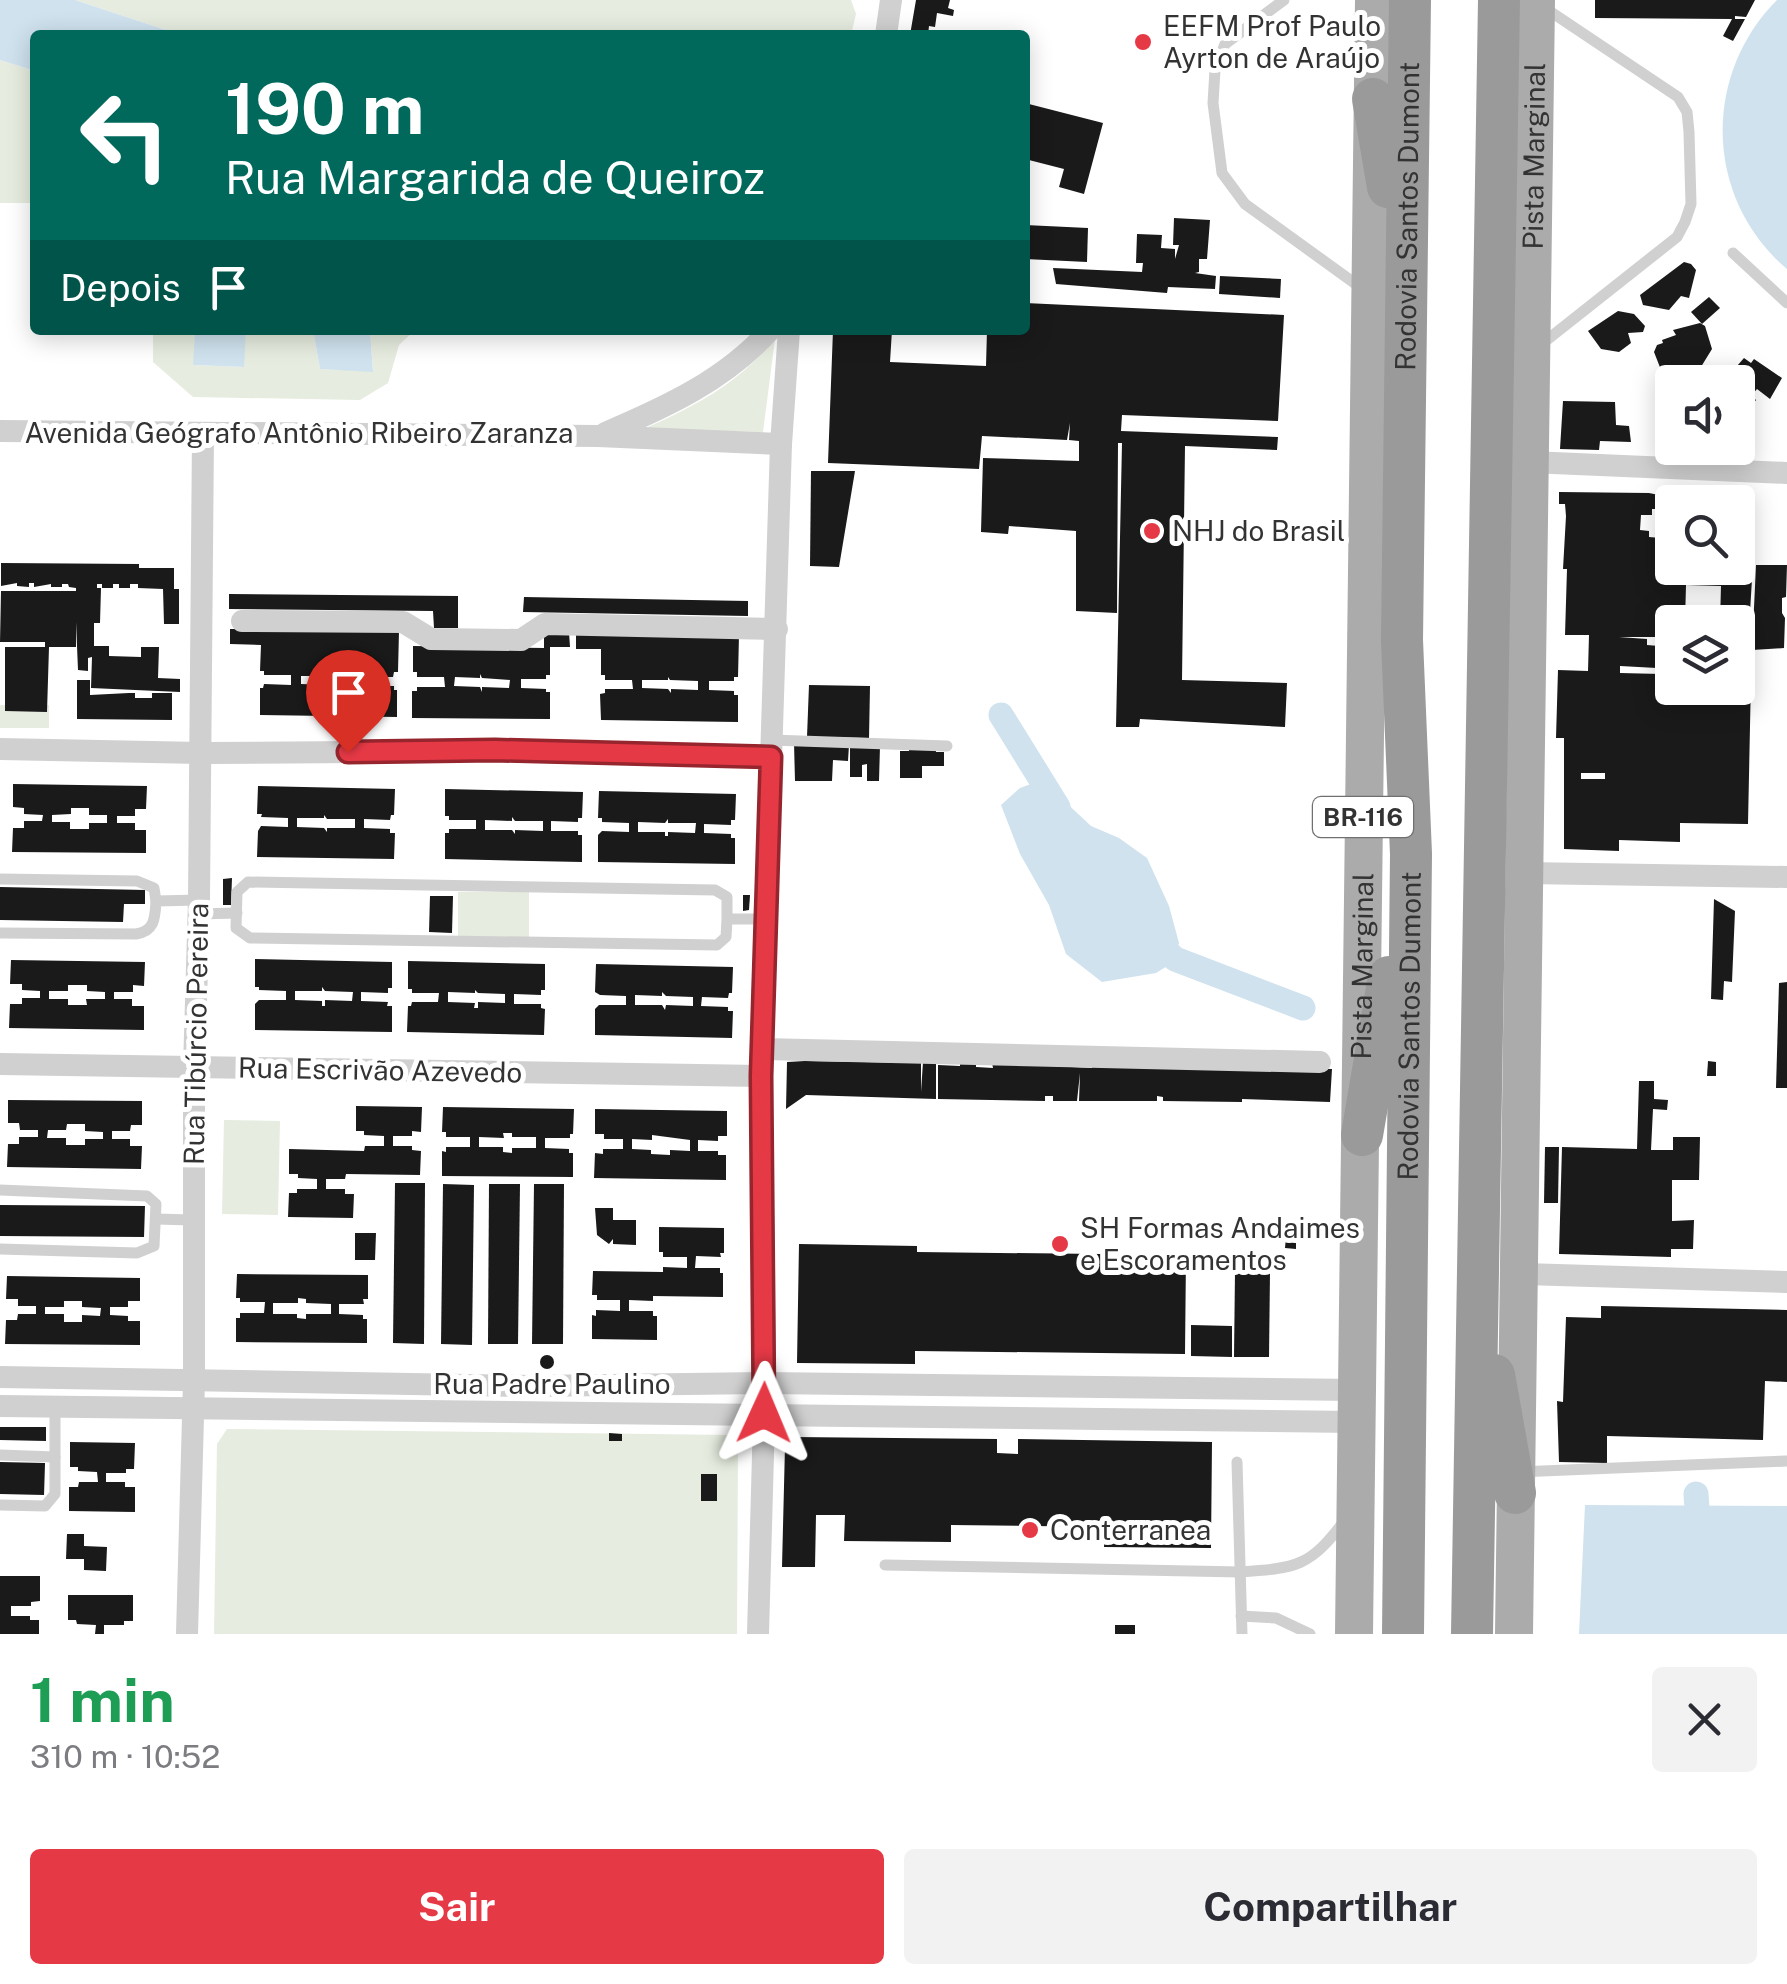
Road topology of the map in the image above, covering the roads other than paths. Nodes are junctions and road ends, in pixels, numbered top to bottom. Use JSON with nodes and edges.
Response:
{"nodes":[{"id":1,"x":891,"y":0,"type":"edge"},
{"id":2,"x":1284,"y":0,"type":"edge"},
{"id":3,"x":1374,"y":0,"type":"edge"},
{"id":4,"x":1410,"y":0,"type":"edge"},
{"id":5,"x":1524,"y":1,"type":"edge"},
{"id":6,"x":887,"y":30,"type":"edge"},
{"id":7,"x":1373,"y":99,"type":"joint"},
{"id":8,"x":1733,"y":253,"type":"dead end"},
{"id":9,"x":1388,"y":294,"type":"junction"},
{"id":10,"x":1787,"y":303,"type":"edge"},
{"id":11,"x":765,"y":335,"type":"edge"},
{"id":12,"x":789,"y":335,"type":"edge"},
{"id":13,"x":1531,"y":352,"type":"junction"},
{"id":14,"x":0,"y":431,"type":"edge"},
{"id":15,"x":203,"y":435,"type":"junction"},
{"id":16,"x":598,"y":436,"type":"junction"},
{"id":17,"x":781,"y":444,"type":"junction"},
{"id":18,"x":1530,"y":462,"type":"junction"},
{"id":19,"x":1787,"y":474,"type":"edge"},
{"id":20,"x":242,"y":621,"type":"dead end"},
{"id":21,"x":777,"y":625,"type":"junction"},
{"id":22,"x":946,"y":746,"type":"dead end"},
{"id":23,"x":0,"y":749,"type":"edge"},
{"id":24,"x":771,"y":749,"type":"junction"},
{"id":25,"x":201,"y":753,"type":"junction"},
{"id":26,"x":1411,"y":854,"type":"junction"},
{"id":27,"x":1525,"y":874,"type":"junction"},
{"id":28,"x":1787,"y":877,"type":"edge"},
{"id":29,"x":0,"y":879,"type":"edge"},
{"id":30,"x":156,"y":901,"type":"junction"},
{"id":31,"x":199,"y":907,"type":"junction"},
{"id":32,"x":237,"y":913,"type":"junction"},
{"id":33,"x":728,"y":918,"type":"junction"},
{"id":34,"x":768,"y":919,"type":"junction"},
{"id":35,"x":0,"y":933,"type":"edge"},
{"id":36,"x":763,"y":1050,"type":"junction"},
{"id":37,"x":1320,"y":1062,"type":"dead end"},
{"id":38,"x":0,"y":1064,"type":"edge"},
{"id":39,"x":194,"y":1068,"type":"junction"},
{"id":40,"x":761,"y":1076,"type":"junction"},
{"id":41,"x":1362,"y":1134,"type":"junction"},
{"id":42,"x":0,"y":1190,"type":"edge"},
{"id":43,"x":156,"y":1219,"type":"junction"},
{"id":44,"x":192,"y":1220,"type":"junction"},
{"id":45,"x":0,"y":1250,"type":"edge"},
{"id":46,"x":1521,"y":1274,"type":"junction"},
{"id":47,"x":1476,"y":1276,"type":"junction"},
{"id":48,"x":1787,"y":1282,"type":"edge"},
{"id":49,"x":0,"y":1377,"type":"edge"},
{"id":50,"x":47,"y":1378,"type":"junction"},
{"id":51,"x":194,"y":1381,"type":"junction"},
{"id":52,"x":766,"y":1383,"type":"junction"},
{"id":53,"x":438,"y":1384,"type":"junction"},
{"id":54,"x":530,"y":1386,"type":"junction"},
{"id":55,"x":0,"y":1406,"type":"edge"},
{"id":56,"x":1356,"y":1406,"type":"junction"},
{"id":57,"x":51,"y":1407,"type":"junction"},
{"id":58,"x":193,"y":1410,"type":"junction"},
{"id":59,"x":439,"y":1413,"type":"junction"},
{"id":60,"x":764,"y":1413,"type":"junction"},
{"id":61,"x":531,"y":1414,"type":"junction"},
{"id":62,"x":0,"y":1456,"type":"edge"},
{"id":63,"x":55,"y":1456,"type":"junction"},
{"id":64,"x":1787,"y":1460,"type":"edge"},
{"id":65,"x":1237,"y":1462,"type":"dead end"},
{"id":66,"x":1515,"y":1482,"type":"junction"},
{"id":67,"x":0,"y":1505,"type":"edge"},
{"id":68,"x":1355,"y":1507,"type":"junction"},
{"id":69,"x":885,"y":1564,"type":"dead end"},
{"id":70,"x":1240,"y":1572,"type":"junction"},
{"id":71,"x":1241,"y":1616,"type":"junction"},
{"id":72,"x":187,"y":1634,"type":"edge"},
{"id":73,"x":758,"y":1634,"type":"edge"},
{"id":74,"x":1242,"y":1634,"type":"edge"},
{"id":75,"x":1310,"y":1634,"type":"edge"},
{"id":76,"x":1354,"y":1634,"type":"edge"},
{"id":77,"x":1403,"y":1634,"type":"edge"},
{"id":78,"x":1472,"y":1634,"type":"edge"},
{"id":79,"x":1514,"y":1634,"type":"edge"}],
"edges":[{"from":1,"to":6,"type":"street"},
{"from":2,"to":9,"type":"lane"},
{"from":3,"to":7,"type":"main road"},
{"from":4,"to":9,"type":"highway","name":"Rodovia Santos Dumont","number":"BR-116"},
{"from":5,"to":13,"type":"main road","name":"Pista Marginal"},
{"from":5,"to":13,"type":"lane"},
{"from":5,"to":47,"type":"highway"},
{"from":7,"to":9,"type":"highway"},
{"from":8,"to":10,"type":"lane"},
{"from":9,"to":26,"type":"highway","name":"Rodovia Santos Dumont","number":"BR-116"},
{"from":9,"to":41,"type":"main road","name":"Pista Marginal","number":"BR-116"},
{"from":11,"to":16,"type":"street","name":"Avenida Geógrafo Antônio Ribeiro Zaranza"},
{"from":12,"to":17,"type":"street"},
{"from":13,"to":18,"type":"main road","name":"Pista Marginal"},
{"from":14,"to":15,"type":"street","name":"Avenida Geógrafo Antônio Ribeiro Zaranza"},
{"from":15,"to":16,"type":"street","name":"Avenida Geógrafo Antônio Ribeiro Zaranza"},
{"from":15,"to":25,"type":"street","name":"Rua Tibúrcio Pereira"},
{"from":16,"to":17,"type":"street","name":"Avenida Geógrafo Antônio Ribeiro Zaranza"},
{"from":17,"to":21,"type":"street"},
{"from":18,"to":19,"type":"street"},
{"from":18,"to":27,"type":"main road","name":"Pista Marginal"},
{"from":20,"to":21,"type":"street"},
{"from":21,"to":24,"type":"street"},
{"from":22,"to":24,"type":"lane"},
{"from":23,"to":25,"type":"street"},
{"from":24,"to":25,"type":"street"},
{"from":24,"to":34,"type":"street"},
{"from":25,"to":31,"type":"street","name":"Rua Tibúrcio Pereira"},
{"from":26,"to":41,"type":"highway"},
{"from":26,"to":77,"type":"highway","name":"Rodovia Santos Dumont","number":"BR-116"},
{"from":27,"to":28,"type":"street"},
{"from":27,"to":46,"type":"main road","name":"Pista Marginal"},
{"from":29,"to":30,"type":"lane"},
{"from":30,"to":31,"type":"lane"},
{"from":30,"to":35,"type":"lane"},
{"from":31,"to":32,"type":"lane"},
{"from":31,"to":39,"type":"street","name":"Rua Tibúrcio Pereira"},
{"from":32,"to":33,"type":"lane"},
{"from":32,"to":33,"type":"lane"},
{"from":33,"to":34,"type":"lane"},
{"from":34,"to":36,"type":"street"},
{"from":36,"to":37,"type":"street"},
{"from":36,"to":40,"type":"street"},
{"from":38,"to":39,"type":"street","name":"Rua Escrivão Azevedo"},
{"from":39,"to":40,"type":"street","name":"Rua Escrivão Azevedo"},
{"from":39,"to":44,"type":"street","name":"Rua Tibúrcio Pereira"},
{"from":40,"to":52,"type":"street"},
{"from":41,"to":56,"type":"main road","name":"Pista Marginal","number":"BR-116"},
{"from":42,"to":43,"type":"lane"},
{"from":43,"to":44,"type":"lane"},
{"from":43,"to":45,"type":"lane"},
{"from":44,"to":51,"type":"street","name":"Rua Tibúrcio Pereira"},
{"from":46,"to":48,"type":"street"},
{"from":46,"to":66,"type":"main road","name":"Pista Marginal"},
{"from":47,"to":66,"type":"highway"},
{"from":47,"to":78,"type":"highway"},
{"from":49,"to":50,"type":"street","name":"Rua Padre Paulino"},
{"from":50,"to":51,"type":"street","name":"Rua Padre Paulino"},
{"from":50,"to":57,"type":"street"},
{"from":51,"to":53,"type":"street","name":"Rua Padre Paulino"},
{"from":51,"to":58,"type":"street","name":"Rua Tibúrcio Pereira"},
{"from":52,"to":54,"type":"street","name":"Rua Padre Paulino"},
{"from":52,"to":56,"type":"street","name":"Rua Padre Paulino"},
{"from":52,"to":60,"type":"street"},
{"from":53,"to":54,"type":"street","name":"Rua Padre Paulino"},
{"from":53,"to":59,"type":"street"},
{"from":54,"to":61,"type":"street"},
{"from":55,"to":57,"type":"street","name":"Rua Padre Paulino"},
{"from":56,"to":60,"type":"street","name":"Rua Padre Paulino"},
{"from":56,"to":68,"type":"main road","name":"Pista Marginal","number":"BR-116"},
{"from":57,"to":58,"type":"street","name":"Rua Padre Paulino"},
{"from":57,"to":63,"type":"lane"},
{"from":58,"to":59,"type":"street","name":"Rua Padre Paulino"},
{"from":58,"to":72,"type":"street","name":"Rua Tibúrcio Pereira"},
{"from":59,"to":61,"type":"street","name":"Rua Padre Paulino"},
{"from":60,"to":61,"type":"street","name":"Rua Padre Paulino"},
{"from":60,"to":73,"type":"street"},
{"from":62,"to":63,"type":"lane"},
{"from":63,"to":67,"type":"lane"},
{"from":64,"to":66,"type":"lane"},
{"from":65,"to":70,"type":"lane"},
{"from":66,"to":79,"type":"main road","name":"Pista Marginal"},
{"from":68,"to":70,"type":"lane"},
{"from":68,"to":76,"type":"main road","name":"Pista Marginal","number":"BR-116"},
{"from":69,"to":70,"type":"lane"},
{"from":70,"to":71,"type":"lane"},
{"from":71,"to":74,"type":"lane"},
{"from":71,"to":75,"type":"lane"}]}
